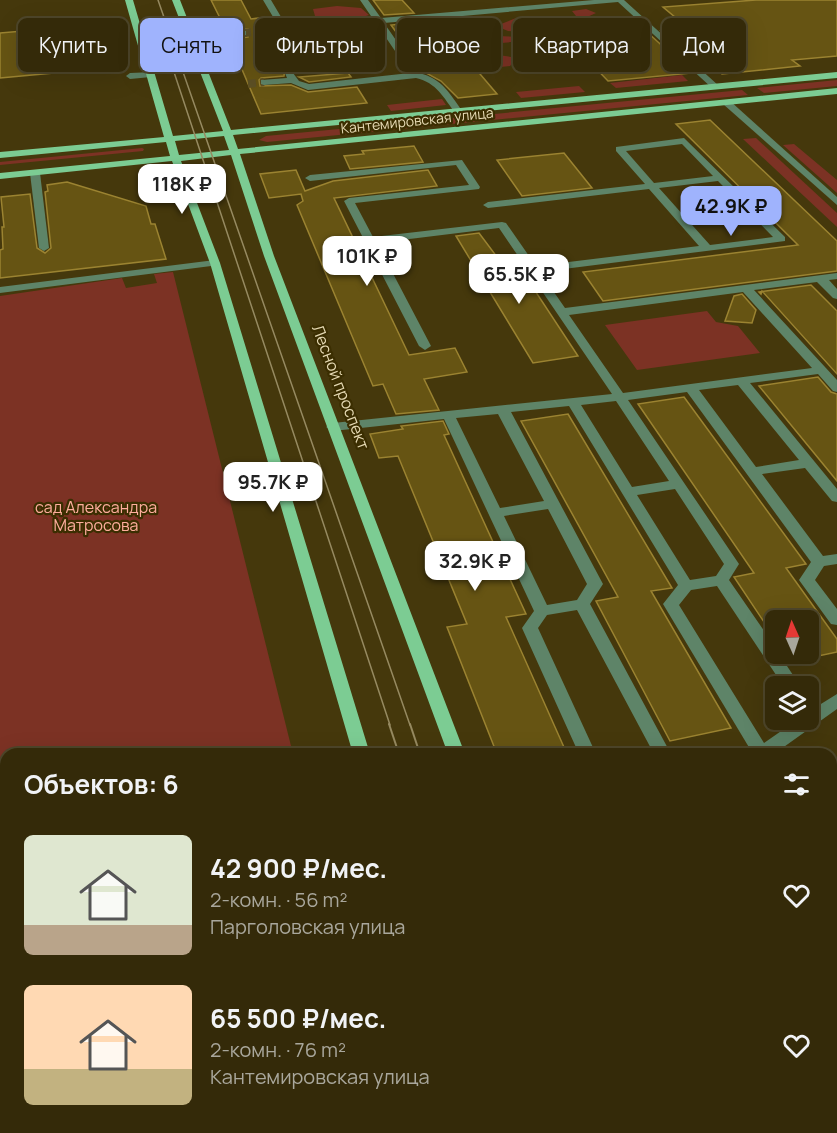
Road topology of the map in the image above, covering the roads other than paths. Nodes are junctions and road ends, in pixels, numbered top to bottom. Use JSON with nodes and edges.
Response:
{"nodes":[{"id":1,"x":129,"y":0,"type":"edge"},
{"id":2,"x":176,"y":0,"type":"edge"},
{"id":3,"x":267,"y":0,"type":"edge"},
{"id":4,"x":364,"y":0,"type":"edge"},
{"id":5,"x":620,"y":0,"type":"edge"},
{"id":6,"x":183,"y":18,"type":"edge"},
{"id":7,"x":278,"y":18,"type":"edge"},
{"id":8,"x":377,"y":18,"type":"edge"},
{"id":9,"x":385,"y":20,"type":"edge"},
{"id":10,"x":385,"y":30,"type":"edge"},
{"id":11,"x":204,"y":72,"type":"edge"},
{"id":12,"x":289,"y":72,"type":"edge"},
{"id":13,"x":151,"y":74,"type":"junction"},
{"id":14,"x":416,"y":75,"type":"junction"},
{"id":15,"x":837,"y":75,"type":"edge"},
{"id":16,"x":130,"y":76,"type":"dead end"},
{"id":17,"x":293,"y":80,"type":"junction"},
{"id":18,"x":264,"y":82,"type":"tunnel mouth"},
{"id":19,"x":715,"y":86,"type":"junction"},
{"id":20,"x":837,"y":91,"type":"edge"},
{"id":21,"x":726,"y":102,"type":"junction"},
{"id":22,"x":459,"y":112,"type":"junction"},
{"id":23,"x":228,"y":133,"type":"junction"},
{"id":24,"x":170,"y":139,"type":"junction"},
{"id":25,"x":234,"y":152,"type":"junction"},
{"id":26,"x":0,"y":155,"type":"edge"},
{"id":27,"x":175,"y":158,"type":"junction"},
{"id":28,"x":35,"y":173,"type":"junction"},
{"id":29,"x":0,"y":177,"type":"edge"},
{"id":30,"x":310,"y":178,"type":"dead end"},
{"id":31,"x":721,"y":178,"type":"junction"},
{"id":32,"x":652,"y":186,"type":"junction"},
{"id":33,"x":475,"y":187,"type":"junction"},
{"id":34,"x":837,"y":202,"type":"edge"},
{"id":35,"x":488,"y":205,"type":"junction"},
{"id":36,"x":502,"y":225,"type":"junction"},
{"id":37,"x":369,"y":241,"type":"junction"},
{"id":38,"x":707,"y":248,"type":"junction"},
{"id":39,"x":44,"y":249,"type":"dead end"},
{"id":40,"x":215,"y":263,"type":"junction"},
{"id":41,"x":533,"y":270,"type":"junction"},
{"id":42,"x":837,"y":276,"type":"edge"},
{"id":43,"x":820,"y":278,"type":"junction"},
{"id":44,"x":746,"y":288,"type":"junction"},
{"id":45,"x":0,"y":290,"type":"edge"},
{"id":46,"x":837,"y":296,"type":"edge"},
{"id":47,"x":562,"y":312,"type":"junction"},
{"id":48,"x":425,"y":346,"type":"dead end"},
{"id":49,"x":821,"y":370,"type":"junction"},
{"id":50,"x":741,"y":380,"type":"junction"},
{"id":51,"x":690,"y":387,"type":"junction"},
{"id":52,"x":837,"y":388,"type":"edge"},
{"id":53,"x":620,"y":397,"type":"junction"},
{"id":54,"x":573,"y":403,"type":"junction"},
{"id":55,"x":502,"y":410,"type":"junction"},
{"id":56,"x":448,"y":415,"type":"junction"},
{"id":57,"x":333,"y":427,"type":"junction"},
{"id":58,"x":808,"y":463,"type":"junction"},
{"id":59,"x":751,"y":472,"type":"junction"},
{"id":60,"x":678,"y":484,"type":"junction"},
{"id":61,"x":628,"y":492,"type":"junction"},
{"id":62,"x":837,"y":498,"type":"edge"},
{"id":63,"x":552,"y":504,"type":"junction"},
{"id":64,"x":495,"y":513,"type":"junction"},
{"id":65,"x":837,"y":559,"type":"edge"},
{"id":66,"x":819,"y":562,"type":"junction"},
{"id":67,"x":721,"y":580,"type":"junction"},
{"id":68,"x":686,"y":586,"type":"junction"},
{"id":69,"x":582,"y":604,"type":"junction"},
{"id":70,"x":542,"y":611,"type":"junction"},
{"id":71,"x":837,"y":620,"type":"edge"},
{"id":72,"x":786,"y":676,"type":"edge"},
{"id":73,"x":837,"y":700,"type":"edge"},
{"id":74,"x":819,"y":709,"type":"edge"},
{"id":75,"x":791,"y":730,"type":"edge"},
{"id":76,"x":360,"y":748,"type":"edge"},
{"id":77,"x":455,"y":748,"type":"edge"},
{"id":78,"x":584,"y":748,"type":"edge"},
{"id":79,"x":659,"y":748,"type":"edge"},
{"id":80,"x":758,"y":748,"type":"edge"},
{"id":81,"x":769,"y":748,"type":"edge"}],
"edges":[{"from":1,"to":13,"type":"main road"},
{"from":2,"to":6,"type":"main road","name":"Лесной проспект"},
{"from":3,"to":7,"type":"street"},
{"from":4,"to":8,"type":"street"},
{"from":5,"to":9,"type":"street"},
{"from":5,"to":19,"type":"street"},
{"from":10,"to":14,"type":"street"},
{"from":11,"to":23,"type":"main road","name":"Лесной проспект"},
{"from":12,"to":17,"type":"street"},
{"from":13,"to":16,"type":"street"},
{"from":13,"to":24,"type":"main road"},
{"from":14,"to":17,"type":"street"},
{"from":14,"to":22,"type":"street"},
{"from":15,"to":19,"type":"main road","name":"Кантемировская улица"},
{"from":17,"to":18,"type":"street"},
{"from":19,"to":22,"type":"main road","name":"Кантемировская улица"},
{"from":20,"to":21,"type":"main road","name":"Кантемировская улица"},
{"from":21,"to":25,"type":"main road","name":"Кантемировская улица"},
{"from":21,"to":34,"type":"street"},
{"from":22,"to":23,"type":"main road","name":"Кантемировская улица"},
{"from":23,"to":24,"type":"main road","name":"Кантемировская улица"},
{"from":23,"to":25,"type":"main road","name":"Лесной проспект"},
{"from":24,"to":26,"type":"main road","name":"Кантемировская улица"},
{"from":24,"to":27,"type":"main road"},
{"from":25,"to":27,"type":"main road","name":"Кантемировская улица"},
{"from":25,"to":57,"type":"main road","name":"Лесной проспект"},
{"from":27,"to":28,"type":"main road","name":"Кантемировская улица"},
{"from":27,"to":40,"type":"main road"},
{"from":28,"to":29,"type":"main road","name":"Кантемировская улица"},
{"from":28,"to":39,"type":"street"},
{"from":30,"to":33,"type":"street"},
{"from":31,"to":32,"type":"street"},
{"from":31,"to":32,"type":"street"},
{"from":31,"to":38,"type":"street"},
{"from":32,"to":35,"type":"street"},
{"from":32,"to":38,"type":"street"},
{"from":33,"to":35,"type":"street"},
{"from":33,"to":37,"type":"street"},
{"from":35,"to":36,"type":"street"},
{"from":36,"to":37,"type":"street"},
{"from":36,"to":41,"type":"street"},
{"from":37,"to":48,"type":"street"},
{"from":38,"to":41,"type":"street"},
{"from":40,"to":45,"type":"street"},
{"from":40,"to":76,"type":"main road"},
{"from":41,"to":47,"type":"street"},
{"from":42,"to":43,"type":"street"},
{"from":43,"to":44,"type":"street"},
{"from":43,"to":46,"type":"street"},
{"from":44,"to":47,"type":"street"},
{"from":44,"to":49,"type":"street"},
{"from":47,"to":53,"type":"street"},
{"from":49,"to":50,"type":"street"},
{"from":49,"to":52,"type":"street"},
{"from":50,"to":51,"type":"street"},
{"from":50,"to":58,"type":"street"},
{"from":51,"to":53,"type":"street"},
{"from":51,"to":59,"type":"street"},
{"from":53,"to":54,"type":"street"},
{"from":53,"to":60,"type":"street"},
{"from":54,"to":55,"type":"street"},
{"from":54,"to":61,"type":"street"},
{"from":55,"to":56,"type":"street"},
{"from":55,"to":63,"type":"street"},
{"from":56,"to":57,"type":"street"},
{"from":56,"to":64,"type":"street"},
{"from":57,"to":77,"type":"main road","name":"Лесной проспект"},
{"from":58,"to":59,"type":"street"},
{"from":58,"to":62,"type":"street"},
{"from":59,"to":66,"type":"street"},
{"from":60,"to":61,"type":"street"},
{"from":60,"to":67,"type":"street"},
{"from":61,"to":68,"type":"street"},
{"from":63,"to":64,"type":"street"},
{"from":63,"to":69,"type":"street"},
{"from":64,"to":70,"type":"street"},
{"from":65,"to":66,"type":"street"},
{"from":66,"to":71,"type":"street"},
{"from":67,"to":68,"type":"street"},
{"from":67,"to":72,"type":"street"},
{"from":68,"to":80,"type":"street"},
{"from":69,"to":70,"type":"street"},
{"from":69,"to":79,"type":"street"},
{"from":70,"to":78,"type":"street"},
{"from":73,"to":74,"type":"street"},
{"from":75,"to":81,"type":"street"}]}
